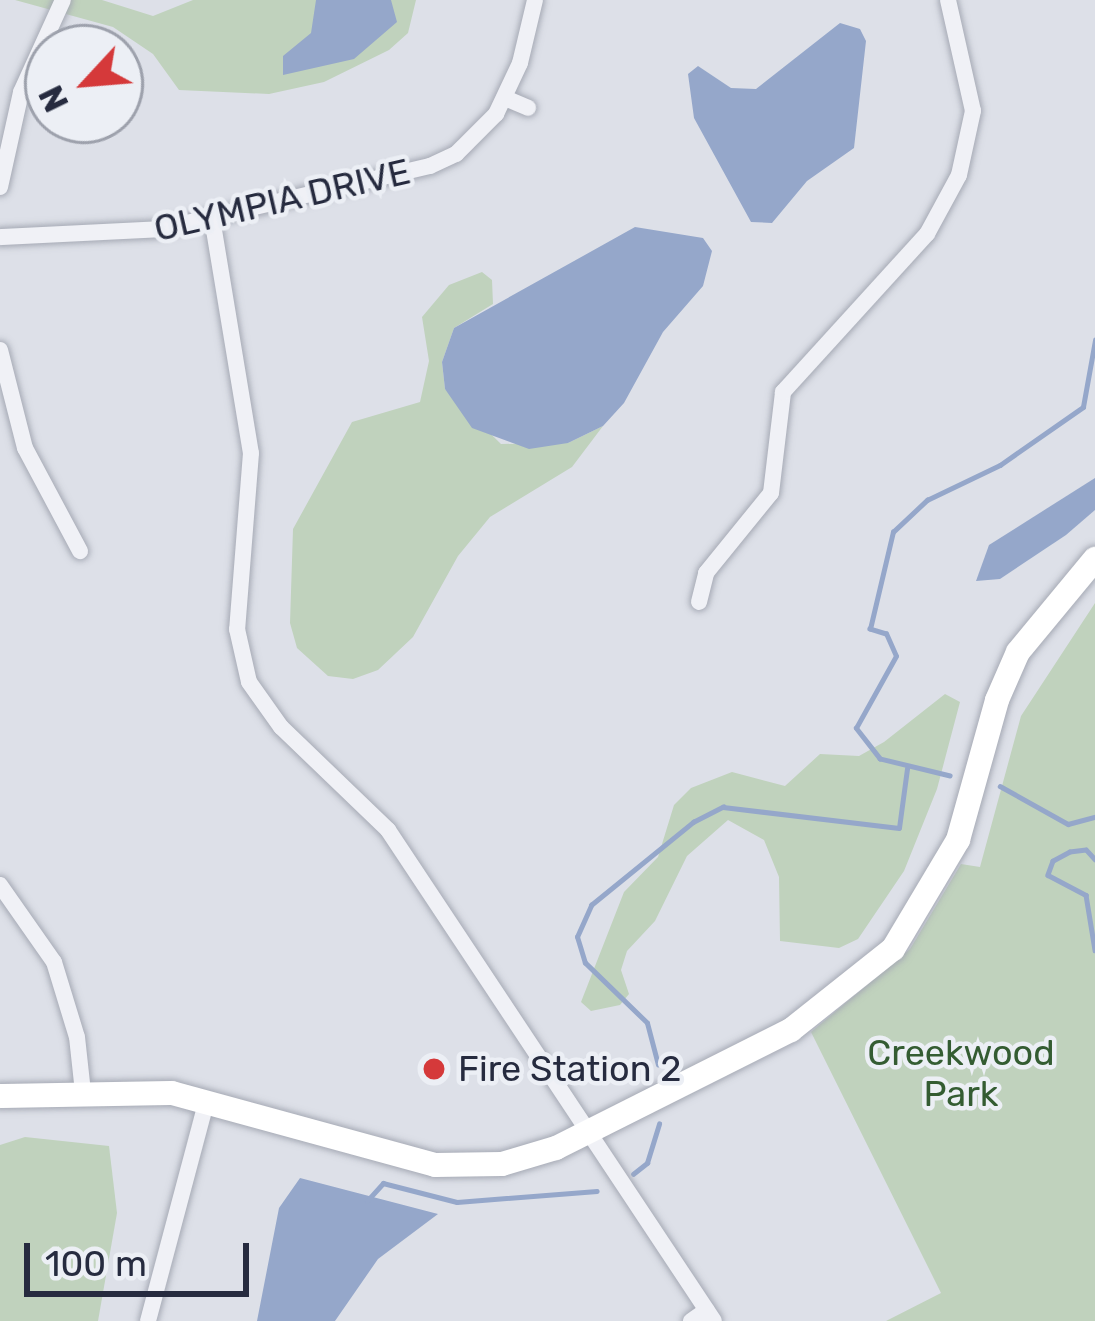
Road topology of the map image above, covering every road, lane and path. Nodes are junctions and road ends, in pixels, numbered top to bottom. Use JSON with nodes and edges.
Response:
{"nodes":[{"id":1,"x":63,"y":0,"type":"edge"},
{"id":2,"x":535,"y":0,"type":"edge"},
{"id":3,"x":948,"y":0,"type":"edge"},
{"id":4,"x":505,"y":98,"type":"junction"},
{"id":5,"x":528,"y":108,"type":"dead end"},
{"id":6,"x":0,"y":187,"type":"edge"},
{"id":7,"x":212,"y":218,"type":"junction"},
{"id":8,"x":0,"y":237,"type":"edge"},
{"id":9,"x":0,"y":350,"type":"edge"},
{"id":10,"x":80,"y":551,"type":"dead end"},
{"id":11,"x":1095,"y":559,"type":"edge"},
{"id":12,"x":699,"y":602,"type":"dead end"},
{"id":13,"x":0,"y":885,"type":"edge"},
{"id":14,"x":83,"y":1092,"type":"junction"},
{"id":15,"x":0,"y":1096,"type":"edge"},
{"id":16,"x":207,"y":1100,"type":"junction"},
{"id":17,"x":588,"y":1130,"type":"junction"},
{"id":18,"x":711,"y":1315,"type":"edge"},
{"id":19,"x":148,"y":1321,"type":"edge"},
{"id":20,"x":691,"y":1321,"type":"edge"}],
"edges":[{"from":1,"to":6,"type":"street"},
{"from":2,"to":4,"type":"street","name":"OLYMPIA DRIVE"},
{"from":3,"to":12,"type":"street"},
{"from":4,"to":5,"type":"street"},
{"from":4,"to":7,"type":"street","name":"OLYMPIA DRIVE"},
{"from":7,"to":8,"type":"street","name":"OLYMPIA DRIVE"},
{"from":7,"to":17,"type":"street"},
{"from":9,"to":10,"type":"street"},
{"from":11,"to":17,"type":"street"},
{"from":13,"to":14,"type":"street"},
{"from":14,"to":15,"type":"street"},
{"from":14,"to":16,"type":"street"},
{"from":16,"to":17,"type":"street"},
{"from":16,"to":19,"type":"street"},
{"from":17,"to":18,"type":"street"},
{"from":18,"to":20,"type":"street"}]}
